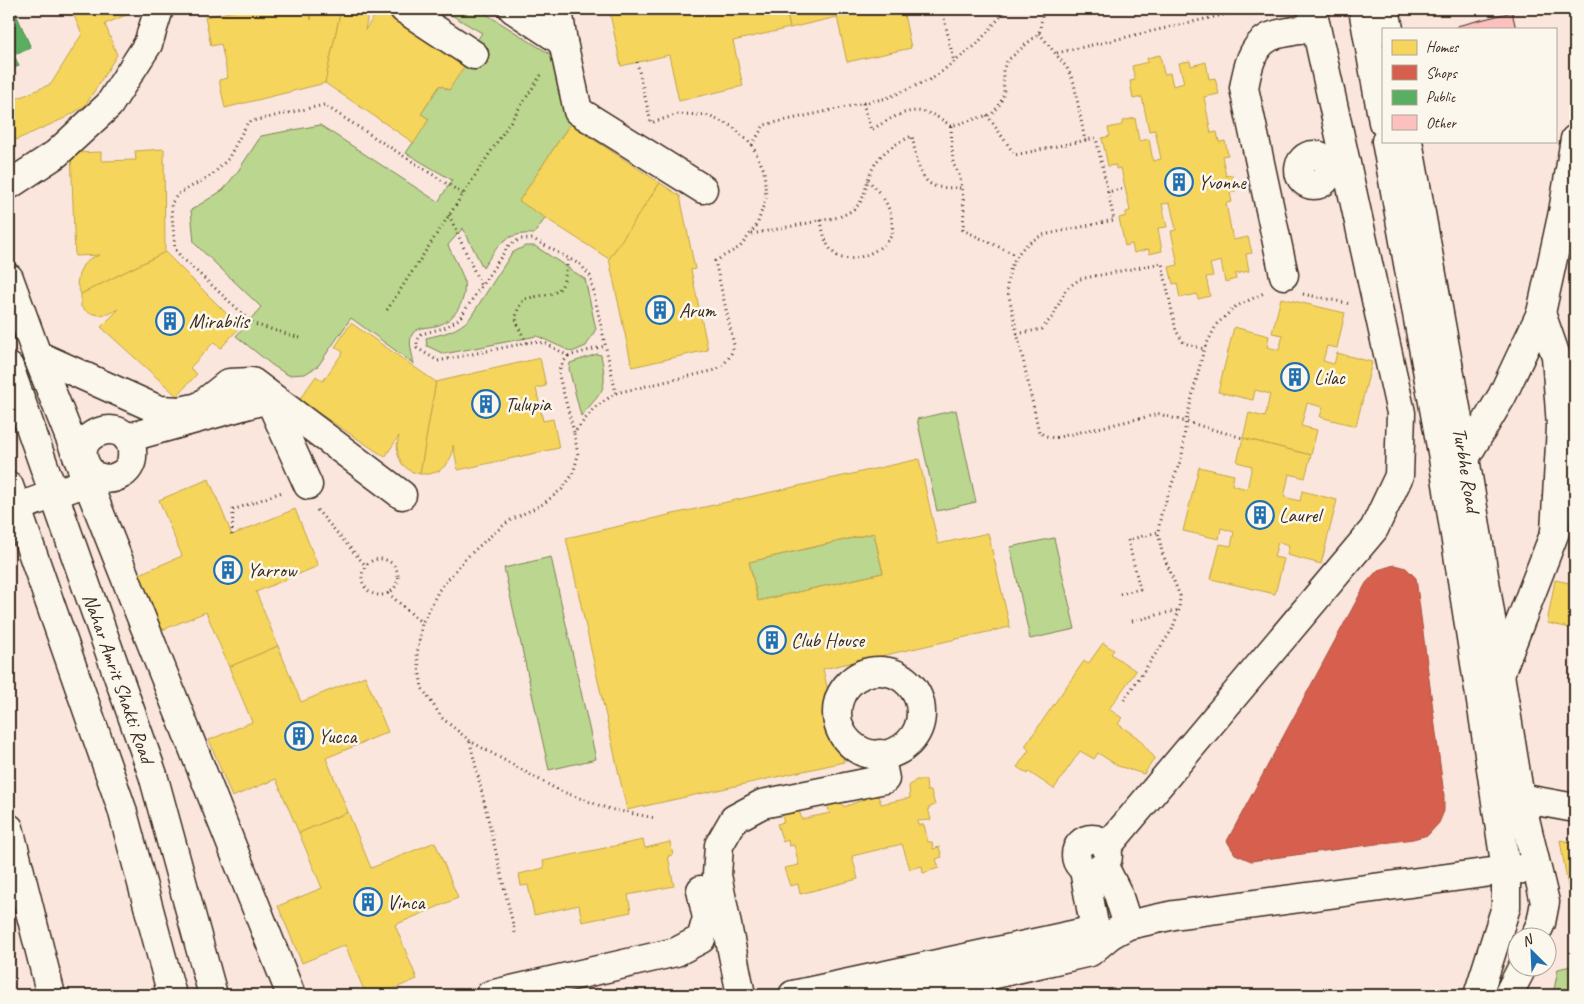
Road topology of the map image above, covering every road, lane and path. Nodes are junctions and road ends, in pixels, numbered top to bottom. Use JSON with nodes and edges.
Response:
{"nodes":[{"id":1,"x":159,"y":9,"type":"edge"},
{"id":2,"x":404,"y":9,"type":"edge"},
{"id":3,"x":514,"y":9,"type":"edge"},
{"id":4,"x":558,"y":9,"type":"edge"},
{"id":5,"x":942,"y":9,"type":"edge"},
{"id":6,"x":1007,"y":9,"type":"edge"},
{"id":7,"x":1044,"y":9,"type":"edge"},
{"id":8,"x":1249,"y":9,"type":"edge"},
{"id":9,"x":1363,"y":9,"type":"edge"},
{"id":10,"x":1385,"y":9,"type":"edge"},
{"id":11,"x":1314,"y":18,"type":"edge"},
{"id":12,"x":1389,"y":28,"type":"edge"},
{"id":13,"x":1039,"y":33,"type":"junction"},
{"id":14,"x":563,"y":42,"type":"junction"},
{"id":15,"x":1057,"y":53,"type":"junction"},
{"id":16,"x":474,"y":55,"type":"dead end"},
{"id":17,"x":638,"y":62,"type":"dead end"},
{"id":18,"x":954,"y":62,"type":"junction"},
{"id":19,"x":1382,"y":89,"type":"edge"},
{"id":20,"x":863,"y":103,"type":"junction"},
{"id":21,"x":987,"y":115,"type":"junction"},
{"id":22,"x":951,"y":126,"type":"junction"},
{"id":23,"x":1575,"y":139,"type":"edge"},
{"id":24,"x":1085,"y":140,"type":"junction"},
{"id":25,"x":1395,"y":144,"type":"edge"},
{"id":26,"x":752,"y":145,"type":"junction"},
{"id":27,"x":1336,"y":164,"type":"junction"},
{"id":28,"x":868,"y":180,"type":"junction"},
{"id":29,"x":9,"y":185,"type":"edge"},
{"id":30,"x":962,"y":188,"type":"junction"},
{"id":31,"x":1125,"y":188,"type":"dead end"},
{"id":32,"x":702,"y":189,"type":"dead end"},
{"id":33,"x":1108,"y":192,"type":"junction"},
{"id":34,"x":463,"y":194,"type":"junction"},
{"id":35,"x":1569,"y":213,"type":"edge"},
{"id":36,"x":449,"y":215,"type":"junction"},
{"id":37,"x":821,"y":220,"type":"junction"},
{"id":38,"x":751,"y":234,"type":"junction"},
{"id":39,"x":1016,"y":256,"type":"junction"},
{"id":40,"x":568,"y":259,"type":"junction"},
{"id":41,"x":9,"y":278,"type":"edge"},
{"id":42,"x":481,"y":286,"type":"junction"},
{"id":43,"x":1283,"y":287,"type":"junction"},
{"id":44,"x":387,"y":310,"type":"dead end"},
{"id":45,"x":1378,"y":310,"type":"junction"},
{"id":46,"x":1541,"y":313,"type":"junction"},
{"id":47,"x":1017,"y":334,"type":"junction"},
{"id":48,"x":300,"y":338,"type":"dead end"},
{"id":49,"x":527,"y":343,"type":"junction"},
{"id":50,"x":605,"y":346,"type":"junction"},
{"id":51,"x":1204,"y":349,"type":"junction"},
{"id":52,"x":37,"y":355,"type":"junction"},
{"id":53,"x":568,"y":356,"type":"junction"},
{"id":54,"x":9,"y":367,"type":"edge"},
{"id":55,"x":1566,"y":381,"type":"edge"},
{"id":56,"x":616,"y":393,"type":"junction"},
{"id":57,"x":1186,"y":422,"type":"junction"},
{"id":58,"x":574,"y":433,"type":"junction"},
{"id":59,"x":127,"y":438,"type":"junction"},
{"id":60,"x":1243,"y":438,"type":"dead end"},
{"id":61,"x":1464,"y":458,"type":"junction"},
{"id":62,"x":87,"y":470,"type":"junction"},
{"id":63,"x":51,"y":485,"type":"junction"},
{"id":64,"x":304,"y":494,"type":"junction"},
{"id":65,"x":402,"y":495,"type":"dead end"},
{"id":66,"x":12,"y":497,"type":"edge"},
{"id":67,"x":1158,"y":532,"type":"junction"},
{"id":68,"x":232,"y":535,"type":"dead end"},
{"id":69,"x":366,"y":566,"type":"junction"},
{"id":70,"x":388,"y":593,"type":"junction"},
{"id":71,"x":1120,"y":594,"type":"dead end"},
{"id":72,"x":1179,"y":610,"type":"junction"},
{"id":73,"x":1132,"y":621,"type":"dead end"},
{"id":74,"x":422,"y":623,"type":"junction"},
{"id":75,"x":1500,"y":674,"type":"junction"},
{"id":76,"x":1124,"y":700,"type":"dead end"},
{"id":77,"x":470,"y":741,"type":"junction"},
{"id":78,"x":880,"y":754,"type":"dead end"},
{"id":79,"x":1520,"y":798,"type":"junction"},
{"id":80,"x":1575,"y":808,"type":"edge"},
{"id":81,"x":655,"y":818,"type":"dead end"},
{"id":82,"x":9,"y":828,"type":"edge"},
{"id":83,"x":1537,"y":869,"type":"junction"},
{"id":84,"x":1506,"y":870,"type":"junction"},
{"id":85,"x":16,"y":881,"type":"edge"},
{"id":86,"x":701,"y":890,"type":"dead end"},
{"id":87,"x":1540,"y":926,"type":"edge"},
{"id":88,"x":1111,"y":930,"type":"junction"},
{"id":89,"x":515,"y":933,"type":"dead end"},
{"id":90,"x":1036,"y":954,"type":"junction"},
{"id":91,"x":1518,"y":976,"type":"edge"},
{"id":92,"x":538,"y":990,"type":"edge"},
{"id":93,"x":502,"y":994,"type":"edge"},
{"id":94,"x":51,"y":995,"type":"edge"},
{"id":95,"x":172,"y":995,"type":"edge"},
{"id":96,"x":213,"y":995,"type":"edge"},
{"id":97,"x":291,"y":995,"type":"edge"},
{"id":98,"x":741,"y":995,"type":"edge"},
{"id":99,"x":793,"y":995,"type":"edge"},
{"id":100,"x":904,"y":995,"type":"edge"},
{"id":101,"x":1478,"y":995,"type":"edge"},
{"id":102,"x":1508,"y":995,"type":"edge"}],
"edges":[{"from":1,"to":29,"type":"street"},
{"from":2,"to":16,"type":"street"},
{"from":3,"to":14,"type":"street"},
{"from":4,"to":14,"type":"street"},
{"from":5,"to":18,"type":"path"},
{"from":6,"to":18,"type":"path"},
{"from":7,"to":13,"type":"path"},
{"from":8,"to":15,"type":"path"},
{"from":9,"to":19,"type":"street"},
{"from":10,"to":12,"type":"street"},
{"from":11,"to":27,"type":"street"},
{"from":11,"to":43,"type":"street"},
{"from":13,"to":15,"type":"path"},
{"from":13,"to":21,"type":"path"},
{"from":14,"to":32,"type":"street"},
{"from":14,"to":34,"type":"path"},
{"from":15,"to":24,"type":"path"},
{"from":17,"to":26,"type":"path"},
{"from":18,"to":20,"type":"path"},
{"from":20,"to":22,"type":"path"},
{"from":20,"to":26,"type":"path"},
{"from":21,"to":22,"type":"path"},
{"from":21,"to":24,"type":"path"},
{"from":22,"to":30,"type":"path"},
{"from":23,"to":35,"type":"street"},
{"from":24,"to":33,"type":"path"},
{"from":25,"to":27,"type":"street"},
{"from":25,"to":61,"type":"street","name":"Turbhe Road"},
{"from":25,"to":84,"type":"street"},
{"from":26,"to":38,"type":"path"},
{"from":27,"to":45,"type":"street"},
{"from":28,"to":30,"type":"path"},
{"from":28,"to":37,"type":"path"},
{"from":28,"to":37,"type":"path"},
{"from":30,"to":39,"type":"path"},
{"from":31,"to":33,"type":"path"},
{"from":33,"to":39,"type":"path"},
{"from":34,"to":36,"type":"path"},
{"from":34,"to":48,"type":"path"},
{"from":35,"to":46,"type":"street"},
{"from":36,"to":42,"type":"path"},
{"from":36,"to":44,"type":"path"},
{"from":37,"to":38,"type":"path"},
{"from":38,"to":56,"type":"path"},
{"from":39,"to":47,"type":"path"},
{"from":40,"to":42,"type":"path"},
{"from":40,"to":49,"type":"path"},
{"from":40,"to":50,"type":"path"},
{"from":41,"to":52,"type":"street"},
{"from":42,"to":49,"type":"path"},
{"from":43,"to":45,"type":"path"},
{"from":43,"to":51,"type":"path"},
{"from":45,"to":88,"type":"street"},
{"from":46,"to":55,"type":"street"},
{"from":46,"to":61,"type":"street"},
{"from":47,"to":51,"type":"path"},
{"from":47,"to":57,"type":"path"},
{"from":49,"to":53,"type":"path"},
{"from":50,"to":53,"type":"path"},
{"from":50,"to":56,"type":"path"},
{"from":51,"to":57,"type":"path"},
{"from":52,"to":62,"type":"street"},
{"from":52,"to":65,"type":"street"},
{"from":53,"to":58,"type":"path"},
{"from":54,"to":63,"type":"street","name":"Nahar Amrit Shakti Road"},
{"from":55,"to":75,"type":"street"},
{"from":56,"to":58,"type":"path"},
{"from":57,"to":60,"type":"path"},
{"from":57,"to":67,"type":"path"},
{"from":58,"to":74,"type":"path"},
{"from":59,"to":62,"type":"street"},
{"from":59,"to":62,"type":"street"},
{"from":59,"to":64,"type":"street"},
{"from":61,"to":75,"type":"street","name":"Turbhe Road"},
{"from":62,"to":63,"type":"street"},
{"from":62,"to":97,"type":"street"},
{"from":63,"to":66,"type":"street"},
{"from":63,"to":96,"type":"street","name":"Nahar Amrit Shakti Road"},
{"from":64,"to":68,"type":"path"},
{"from":64,"to":69,"type":"path"},
{"from":66,"to":95,"type":"street","name":"Nahar Amrit Shakti Road"},
{"from":67,"to":71,"type":"path"},
{"from":67,"to":72,"type":"path"},
{"from":69,"to":70,"type":"path"},
{"from":69,"to":70,"type":"path"},
{"from":70,"to":74,"type":"path"},
{"from":72,"to":73,"type":"path"},
{"from":72,"to":76,"type":"path"},
{"from":74,"to":77,"type":"path"},
{"from":75,"to":79,"type":"street","name":"Turbhe Road"},
{"from":77,"to":81,"type":"path"},
{"from":77,"to":89,"type":"path"},
{"from":78,"to":98,"type":"street"},
{"from":79,"to":80,"type":"street"},
{"from":79,"to":83,"type":"street","name":"Turbhe Road"},
{"from":82,"to":85,"type":"street"},
{"from":83,"to":84,"type":"street"},
{"from":83,"to":87,"type":"street","name":"Turbhe Road"},
{"from":84,"to":88,"type":"street"},
{"from":84,"to":101,"type":"street"},
{"from":85,"to":94,"type":"street"},
{"from":86,"to":92,"type":"street"},
{"from":88,"to":90,"type":"street"},
{"from":90,"to":99,"type":"street"},
{"from":90,"to":100,"type":"street"},
{"from":91,"to":102,"type":"street"},
{"from":92,"to":93,"type":"street"}]}
